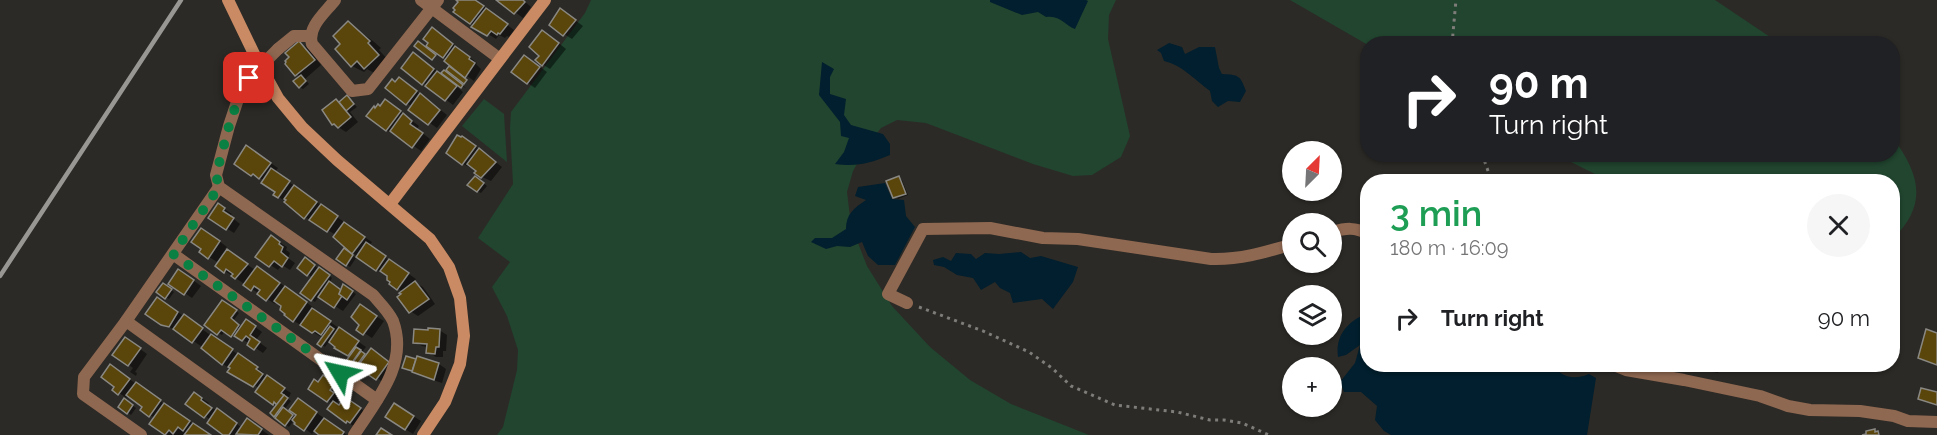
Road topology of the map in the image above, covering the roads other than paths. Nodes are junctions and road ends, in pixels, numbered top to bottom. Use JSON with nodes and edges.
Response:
{"nodes":[{"id":1,"x":335,"y":0,"type":"edge"},
{"id":2,"x":421,"y":0,"type":"edge"},
{"id":3,"x":545,"y":0,"type":"edge"},
{"id":4,"x":229,"y":3,"type":"edge"},
{"id":5,"x":435,"y":4,"type":"edge"},
{"id":6,"x":310,"y":36,"type":"junction"},
{"id":7,"x":500,"y":59,"type":"junction"},
{"id":8,"x":219,"y":187,"type":"junction"},
{"id":9,"x":390,"y":204,"type":"junction"},
{"id":10,"x":1342,"y":228,"type":"edge"},
{"id":11,"x":1360,"y":230,"type":"edge"},
{"id":12,"x":1282,"y":248,"type":"edge"},
{"id":13,"x":173,"y":254,"type":"junction"},
{"id":14,"x":907,"y":303,"type":"road end"},
{"id":15,"x":126,"y":321,"type":"junction"},
{"id":16,"x":1638,"y":372,"type":"edge"},
{"id":17,"x":377,"y":400,"type":"junction"},
{"id":18,"x":1937,"y":422,"type":"edge"},
{"id":19,"x":281,"y":434,"type":"edge"},
{"id":20,"x":141,"y":435,"type":"edge"},
{"id":21,"x":354,"y":435,"type":"edge"},
{"id":22,"x":423,"y":435,"type":"edge"}],
"edges":[{"from":1,"to":6,"type":"street"},
{"from":2,"to":5,"type":"street"},
{"from":3,"to":7,"type":"street"},
{"from":4,"to":9,"type":"street"},
{"from":5,"to":6,"type":"street"},
{"from":5,"to":7,"type":"street"},
{"from":6,"to":8,"type":"street","bridge":true},
{"from":7,"to":9,"type":"street"},
{"from":8,"to":13,"type":"street"},
{"from":8,"to":17,"type":"street"},
{"from":9,"to":22,"type":"street"},
{"from":10,"to":11,"type":"street"},
{"from":12,"to":14,"type":"street"},
{"from":13,"to":15,"type":"street"},
{"from":13,"to":17,"type":"street"},
{"from":15,"to":19,"type":"street"},
{"from":15,"to":20,"type":"street"},
{"from":16,"to":18,"type":"street"},
{"from":17,"to":21,"type":"street"}]}
